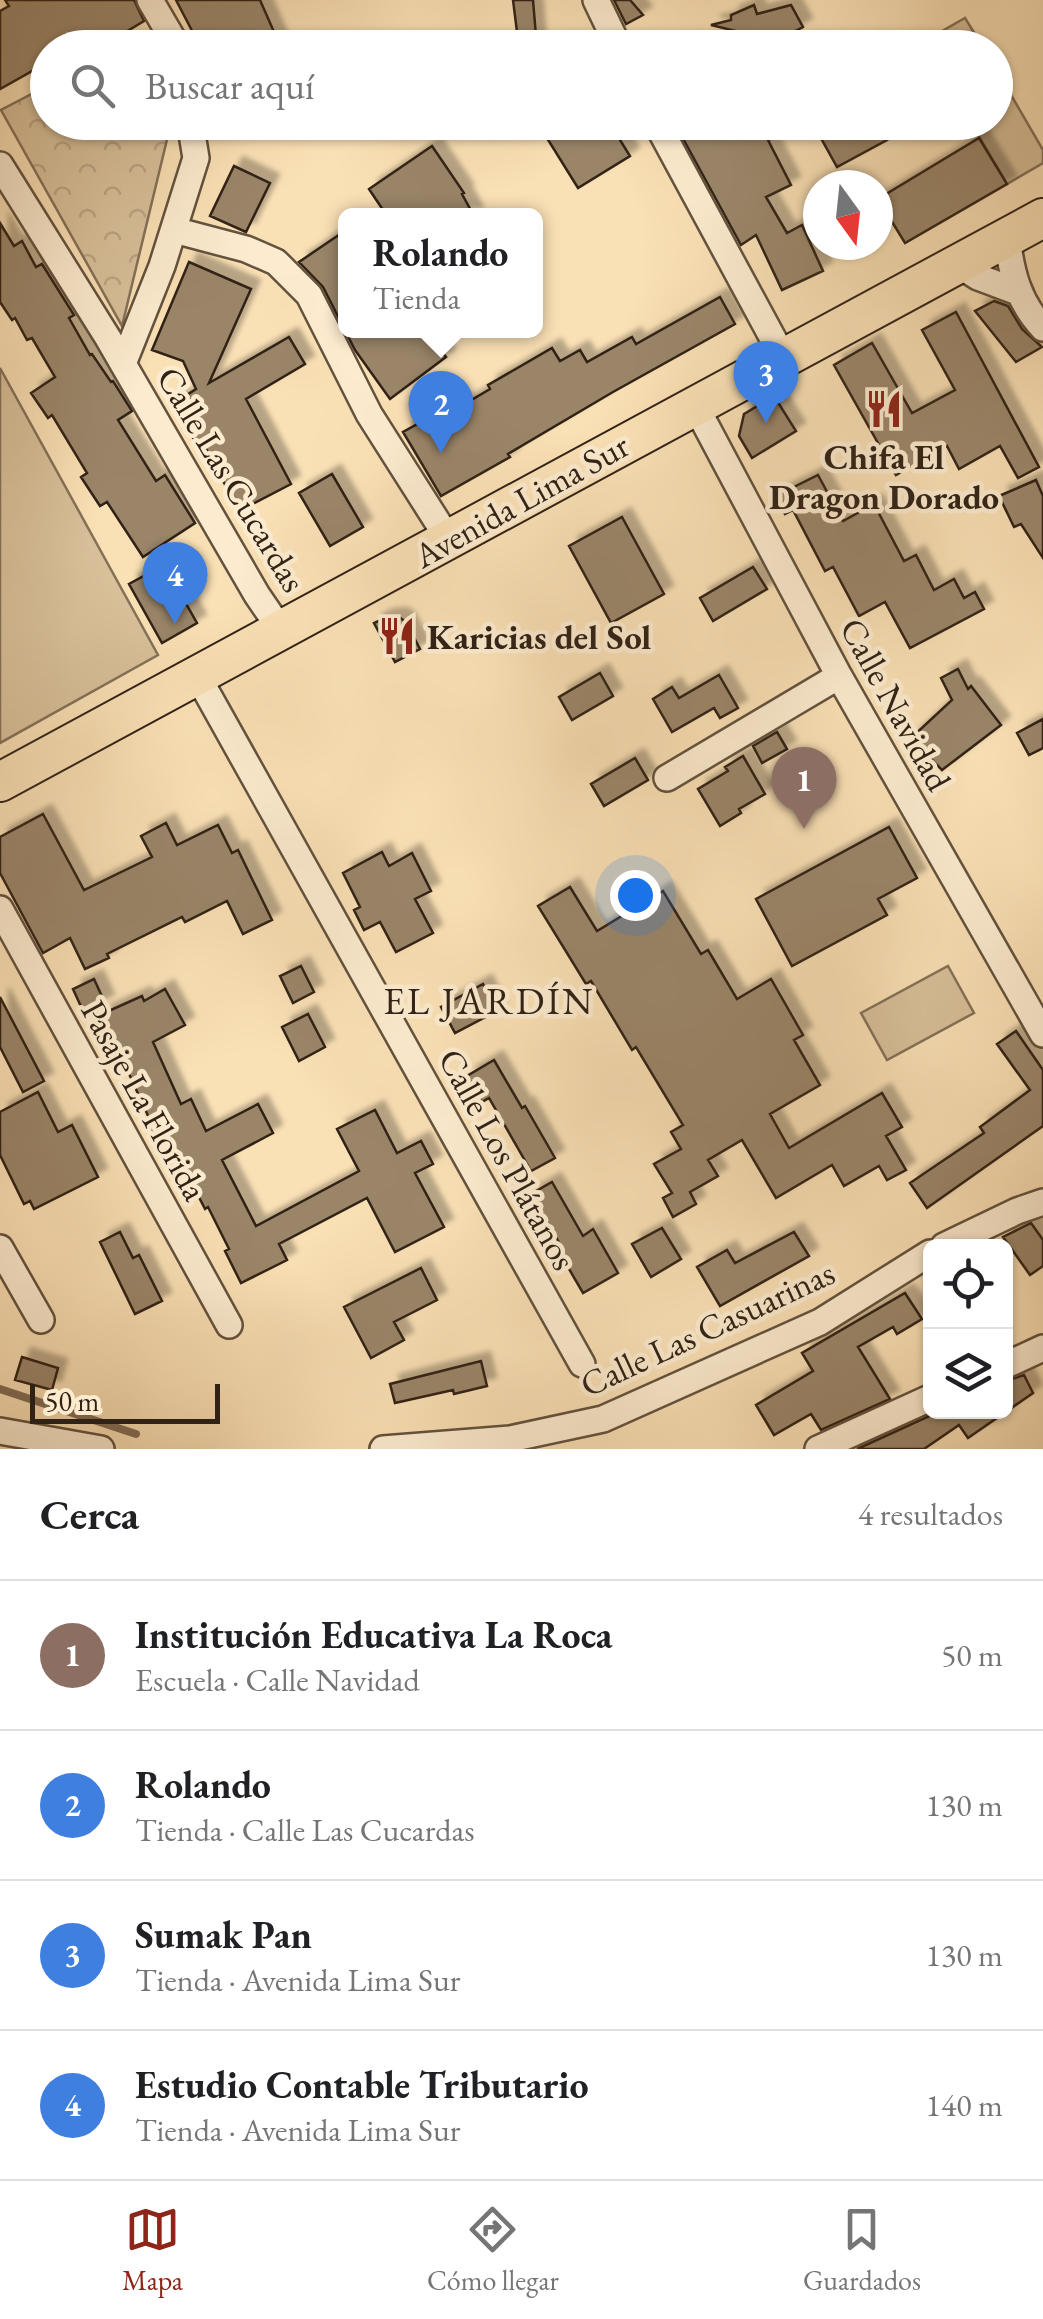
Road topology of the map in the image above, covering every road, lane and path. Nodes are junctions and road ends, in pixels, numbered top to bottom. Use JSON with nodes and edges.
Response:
{"nodes":[{"id":1,"x":150,"y":0,"type":"edge"},
{"id":2,"x":596,"y":0,"type":"edge"},
{"id":3,"x":168,"y":30,"type":"edge"},
{"id":4,"x":610,"y":30,"type":"edge"},
{"id":5,"x":193,"y":140,"type":"edge"},
{"id":6,"x":666,"y":140,"type":"edge"},
{"id":7,"x":0,"y":166,"type":"edge"},
{"id":8,"x":174,"y":230,"type":"junction"},
{"id":9,"x":1031,"y":230,"type":"edge"},
{"id":10,"x":956,"y":263,"type":"junction"},
{"id":11,"x":1018,"y":292,"type":"junction"},
{"id":12,"x":1043,"y":328,"type":"edge"},
{"id":13,"x":784,"y":357,"type":"junction"},
{"id":14,"x":123,"y":364,"type":"junction"},
{"id":15,"x":695,"y":405,"type":"junction"},
{"id":16,"x":449,"y":540,"type":"junction"},
{"id":17,"x":280,"y":630,"type":"junction"},
{"id":18,"x":196,"y":675,"type":"junction"},
{"id":19,"x":839,"y":676,"type":"junction"},
{"id":20,"x":668,"y":778,"type":"dead end"},
{"id":21,"x":0,"y":782,"type":"edge"},
{"id":22,"x":0,"y":909,"type":"edge"},
{"id":23,"x":1043,"y":1034,"type":"edge"},
{"id":24,"x":1043,"y":1202,"type":"edge"},
{"id":25,"x":959,"y":1239,"type":"edge"},
{"id":26,"x":0,"y":1248,"type":"edge"},
{"id":27,"x":923,"y":1258,"type":"edge"},
{"id":28,"x":41,"y":1320,"type":"dead end"},
{"id":29,"x":229,"y":1325,"type":"dead end"},
{"id":30,"x":1043,"y":1348,"type":"edge"},
{"id":31,"x":1013,"y":1362,"type":"edge"},
{"id":32,"x":582,"y":1364,"type":"dead end"},
{"id":33,"x":923,"y":1401,"type":"edge"},
{"id":34,"x":0,"y":1431,"type":"edge"},
{"id":35,"x":100,"y":1449,"type":"edge"},
{"id":36,"x":382,"y":1449,"type":"edge"},
{"id":37,"x":818,"y":1449,"type":"edge"}],
"edges":[{"from":1,"to":3,"type":"street"},
{"from":2,"to":4,"type":"street"},
{"from":5,"to":8,"type":"street","name":"Calle Las Cucardas"},
{"from":6,"to":13,"type":"street"},
{"from":7,"to":14,"type":"street","name":"Calle Las Cucardas"},
{"from":8,"to":14,"type":"street","name":"Calle Las Cucardas"},
{"from":8,"to":16,"type":"street"},
{"from":9,"to":10,"type":"highway","name":"Avenida Lima Sur"},
{"from":9,"to":11,"type":"street"},
{"from":10,"to":11,"type":"street"},
{"from":10,"to":13,"type":"highway","name":"Avenida Lima Sur"},
{"from":11,"to":12,"type":"street"},
{"from":13,"to":15,"type":"highway","name":"Avenida Lima Sur"},
{"from":14,"to":17,"type":"street","name":"Calle Las Cucardas"},
{"from":15,"to":16,"type":"highway","name":"Avenida Lima Sur"},
{"from":15,"to":19,"type":"street","name":"Calle Navidad"},
{"from":16,"to":17,"type":"highway","name":"Avenida Lima Sur"},
{"from":17,"to":18,"type":"highway","name":"Avenida Lima Sur"},
{"from":18,"to":21,"type":"highway","name":"Avenida Lima Sur"},
{"from":18,"to":32,"type":"street","name":"Calle Los Plátanos"},
{"from":19,"to":20,"type":"street"},
{"from":19,"to":23,"type":"street","name":"Calle Navidad"},
{"from":22,"to":29,"type":"street","name":"Pasaje La Florida"},
{"from":24,"to":25,"type":"street"},
{"from":26,"to":28,"type":"street"},
{"from":27,"to":36,"type":"street","name":"Calle Las Casuarinas"},
{"from":30,"to":31,"type":"street"},
{"from":33,"to":37,"type":"street"},
{"from":34,"to":35,"type":"street"}]}
